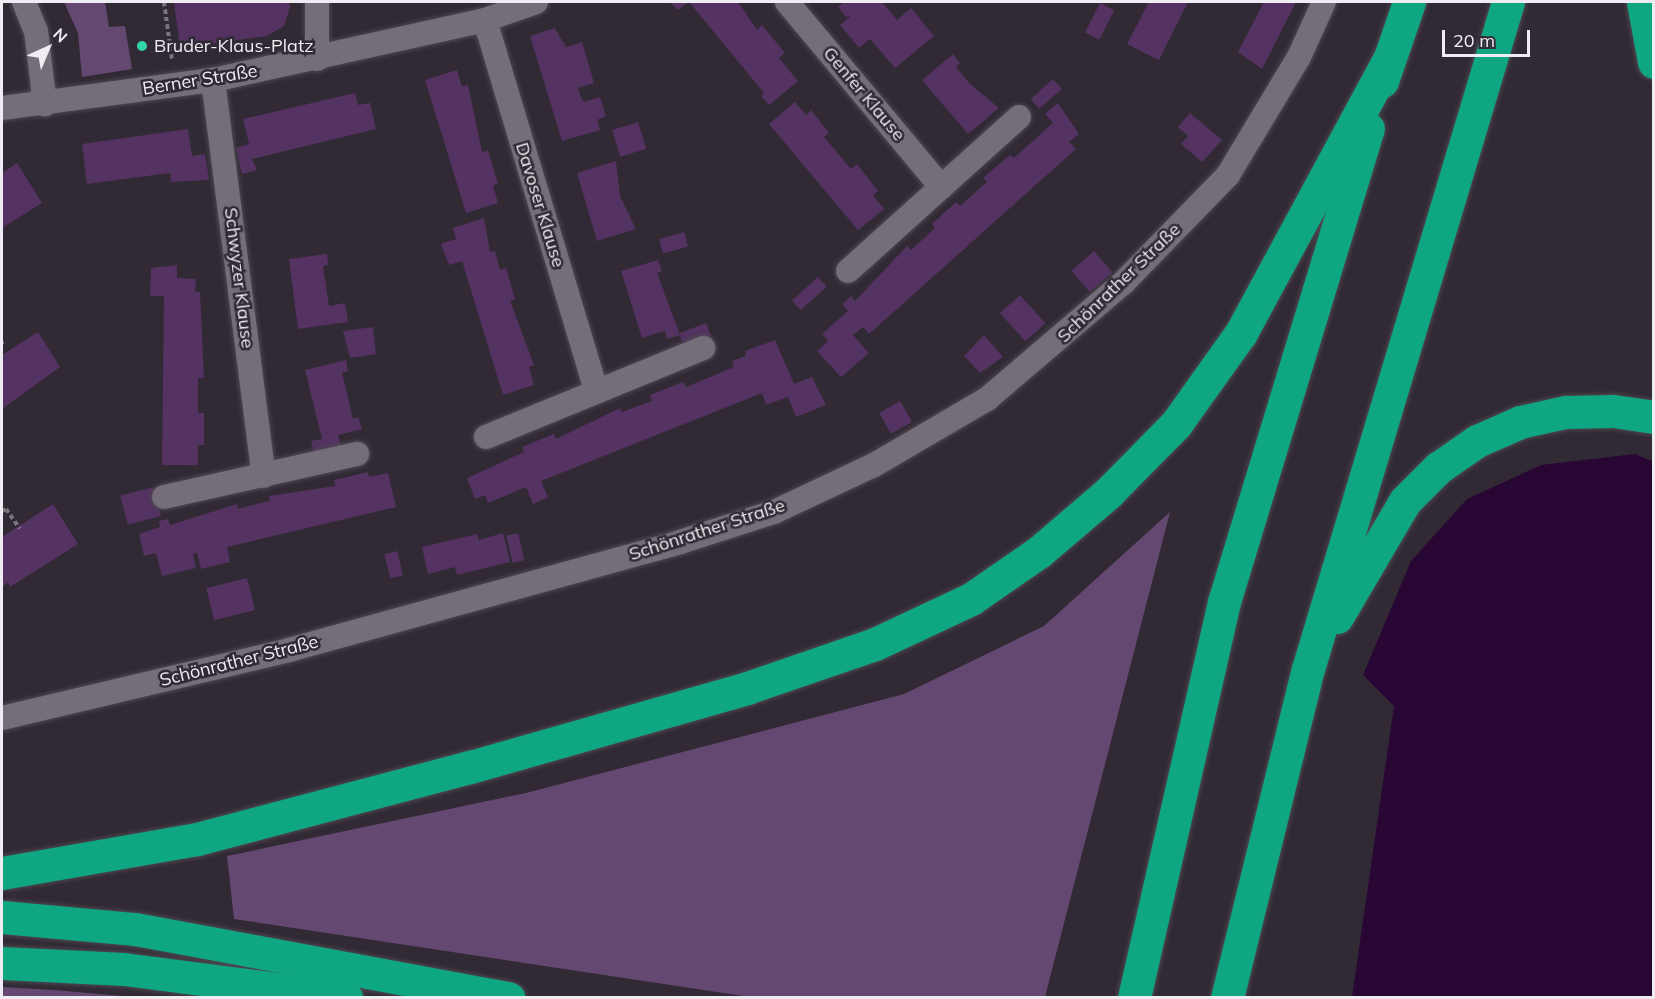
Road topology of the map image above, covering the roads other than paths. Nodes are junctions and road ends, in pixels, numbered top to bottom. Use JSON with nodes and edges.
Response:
{"nodes":[{"id":1,"x":24,"y":2,"type":"edge"},
{"id":2,"x":317,"y":2,"type":"edge"},
{"id":3,"x":536,"y":2,"type":"edge"},
{"id":4,"x":787,"y":2,"type":"edge"},
{"id":5,"x":1324,"y":2,"type":"edge"},
{"id":6,"x":1409,"y":2,"type":"edge"},
{"id":7,"x":1508,"y":2,"type":"edge"},
{"id":8,"x":1643,"y":2,"type":"edge"},
{"id":9,"x":484,"y":20,"type":"junction"},
{"id":10,"x":316,"y":58,"type":"junction"},
{"id":11,"x":1388,"y":61,"type":"junction"},
{"id":12,"x":1653,"y":62,"type":"edge"},
{"id":13,"x":213,"y":80,"type":"junction"},
{"id":14,"x":45,"y":104,"type":"junction"},
{"id":15,"x":2,"y":108,"type":"edge"},
{"id":16,"x":1019,"y":117,"type":"dead end"},
{"id":17,"x":941,"y":187,"type":"junction"},
{"id":18,"x":848,"y":271,"type":"dead end"},
{"id":19,"x":703,"y":348,"type":"dead end"},
{"id":20,"x":596,"y":390,"type":"junction"},
{"id":21,"x":1653,"y":417,"type":"edge"},
{"id":22,"x":486,"y":437,"type":"dead end"},
{"id":23,"x":357,"y":454,"type":"dead end"},
{"id":24,"x":264,"y":476,"type":"junction"},
{"id":25,"x":164,"y":497,"type":"dead end"},
{"id":26,"x":1308,"y":669,"type":"junction"},
{"id":27,"x":2,"y":718,"type":"edge"},
{"id":28,"x":2,"y":873,"type":"edge"},
{"id":29,"x":2,"y":916,"type":"edge"},
{"id":30,"x":2,"y":963,"type":"edge"},
{"id":31,"x":331,"y":996,"type":"edge"},
{"id":32,"x":509,"y":998,"type":"edge"},
{"id":33,"x":1134,"y":998,"type":"edge"},
{"id":34,"x":1227,"y":998,"type":"edge"}],
"edges":[{"from":1,"to":14,"type":"street"},
{"from":2,"to":10,"type":"street"},
{"from":3,"to":9,"type":"street","name":"Berner Straße"},
{"from":4,"to":17,"type":"street","name":"Genfer Klause"},
{"from":5,"to":27,"type":"street","name":"Schönrather Straße"},
{"from":6,"to":11,"type":"highway"},
{"from":7,"to":26,"type":"highway"},
{"from":8,"to":12,"type":"highway"},
{"from":9,"to":10,"type":"street","name":"Berner Straße"},
{"from":9,"to":20,"type":"street","name":"Davoser Klause"},
{"from":10,"to":13,"type":"street","name":"Berner Straße"},
{"from":11,"to":28,"type":"highway"},
{"from":11,"to":33,"type":"highway"},
{"from":13,"to":14,"type":"street","name":"Berner Straße"},
{"from":13,"to":24,"type":"street","name":"Schwyzer Klause"},
{"from":14,"to":15,"type":"street","name":"Berner Straße"},
{"from":16,"to":17,"type":"street"},
{"from":17,"to":18,"type":"street"},
{"from":19,"to":20,"type":"street"},
{"from":20,"to":22,"type":"street"},
{"from":21,"to":26,"type":"highway"},
{"from":23,"to":24,"type":"street"},
{"from":24,"to":25,"type":"street"},
{"from":26,"to":34,"type":"highway"},
{"from":29,"to":32,"type":"highway"},
{"from":30,"to":31,"type":"highway"}]}
